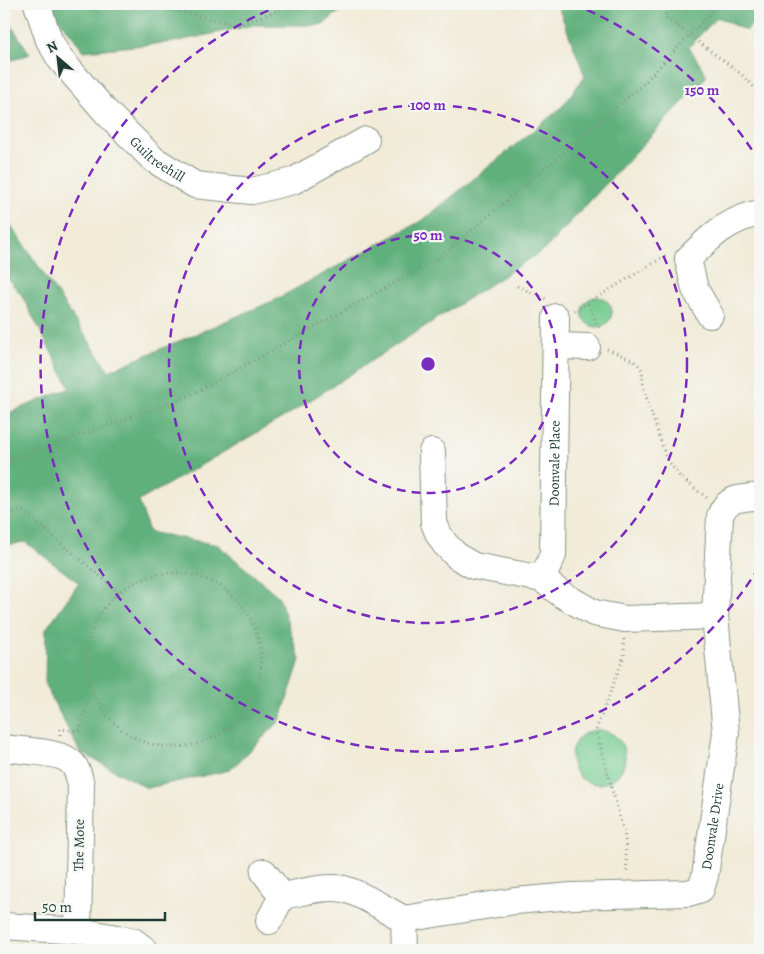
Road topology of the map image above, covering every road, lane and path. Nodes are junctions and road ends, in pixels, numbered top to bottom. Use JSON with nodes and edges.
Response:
{"nodes":[{"id":1,"x":37,"y":4,"type":"edge"},
{"id":2,"x":155,"y":4,"type":"edge"},
{"id":3,"x":296,"y":4,"type":"edge"},
{"id":4,"x":668,"y":4,"type":"edge"},
{"id":5,"x":719,"y":4,"type":"edge"},
{"id":6,"x":688,"y":36,"type":"junction"},
{"id":7,"x":760,"y":93,"type":"edge"},
{"id":8,"x":366,"y":140,"type":"dead end"},
{"id":9,"x":760,"y":213,"type":"edge"},
{"id":10,"x":679,"y":256,"type":"junction"},
{"id":11,"x":517,"y":286,"type":"dead end"},
{"id":12,"x":588,"y":304,"type":"junction"},
{"id":13,"x":559,"y":309,"type":"junction"},
{"id":14,"x":710,"y":315,"type":"dead end"},
{"id":15,"x":597,"y":341,"type":"junction"},
{"id":16,"x":556,"y":346,"type":"junction"},
{"id":17,"x":432,"y":452,"type":"dead end"},
{"id":18,"x":4,"y":464,"type":"edge"},
{"id":19,"x":760,"y":496,"type":"edge"},
{"id":20,"x":723,"y":506,"type":"junction"},
{"id":21,"x":4,"y":515,"type":"edge"},
{"id":22,"x":542,"y":579,"type":"junction"},
{"id":23,"x":119,"y":592,"type":"junction"},
{"id":24,"x":715,"y":616,"type":"junction"},
{"id":25,"x":625,"y":619,"type":"junction"},
{"id":26,"x":91,"y":690,"type":"junction"},
{"id":27,"x":60,"y":729,"type":"dead end"},
{"id":28,"x":4,"y":748,"type":"edge"},
{"id":29,"x":264,"y":872,"type":"dead end"},
{"id":30,"x":282,"y":896,"type":"junction"},
{"id":31,"x":628,"y":896,"type":"junction"},
{"id":32,"x":404,"y":919,"type":"junction"},
{"id":33,"x":269,"y":921,"type":"dead end"},
{"id":34,"x":4,"y":926,"type":"edge"},
{"id":35,"x":78,"y":931,"type":"junction"},
{"id":36,"x":145,"y":950,"type":"edge"},
{"id":37,"x":404,"y":950,"type":"edge"}],
"edges":[{"from":1,"to":8,"type":"street","name":"Guiltreehill"},
{"from":2,"to":3,"type":"path"},
{"from":4,"to":6,"type":"path"},
{"from":5,"to":6,"type":"path"},
{"from":6,"to":7,"type":"path"},
{"from":6,"to":18,"type":"path"},
{"from":9,"to":10,"type":"street"},
{"from":10,"to":12,"type":"path"},
{"from":10,"to":14,"type":"street"},
{"from":11,"to":13,"type":"path"},
{"from":12,"to":13,"type":"path"},
{"from":12,"to":15,"type":"path"},
{"from":13,"to":16,"type":"street","name":"Doonvale Place"},
{"from":15,"to":16,"type":"street"},
{"from":15,"to":20,"type":"path"},
{"from":16,"to":22,"type":"street","name":"Doonvale Place"},
{"from":17,"to":22,"type":"street"},
{"from":19,"to":20,"type":"street"},
{"from":20,"to":24,"type":"street","name":"Doonvale Drive"},
{"from":21,"to":23,"type":"path"},
{"from":22,"to":25,"type":"street"},
{"from":23,"to":26,"type":"path"},
{"from":23,"to":26,"type":"path"},
{"from":24,"to":25,"type":"street"},
{"from":24,"to":31,"type":"street","name":"Doonvale Drive"},
{"from":25,"to":31,"type":"path"},
{"from":26,"to":27,"type":"path"},
{"from":28,"to":35,"type":"street","name":"The Mote"},
{"from":29,"to":30,"type":"street"},
{"from":30,"to":32,"type":"street"},
{"from":30,"to":33,"type":"street"},
{"from":31,"to":32,"type":"street","name":"Doonvale Drive"},
{"from":32,"to":37,"type":"street"},
{"from":34,"to":35,"type":"street"},
{"from":35,"to":36,"type":"street"}]}
